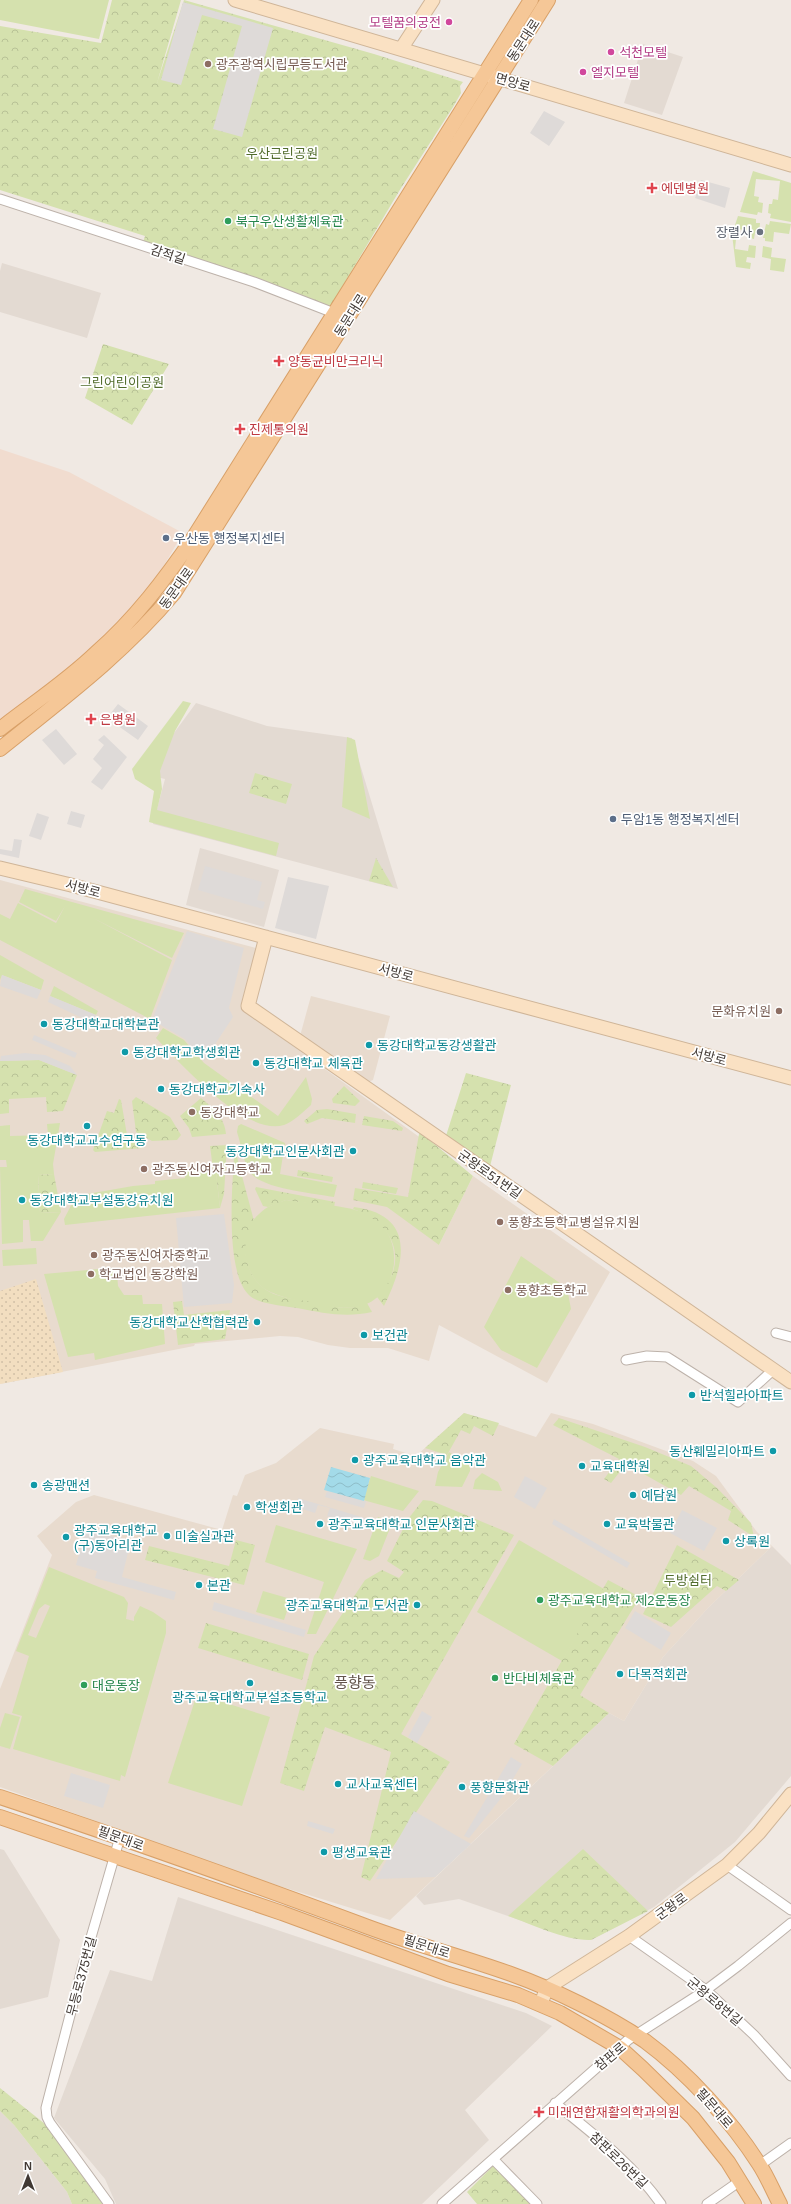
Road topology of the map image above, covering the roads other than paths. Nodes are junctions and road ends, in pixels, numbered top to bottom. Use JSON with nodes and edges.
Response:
{"nodes":[{"id":1,"x":236,"y":0,"type":"edge"},
{"id":2,"x":433,"y":0,"type":"edge"},
{"id":3,"x":531,"y":0,"type":"edge"},
{"id":4,"x":548,"y":0,"type":"edge"},
{"id":5,"x":401,"y":49,"type":"junction"},
{"id":6,"x":492,"y":76,"type":"junction"},
{"id":7,"x":791,"y":165,"type":"edge"},
{"id":8,"x":0,"y":200,"type":"edge"},
{"id":9,"x":334,"y":313,"type":"junction"},
{"id":10,"x":0,"y":728,"type":"edge"},
{"id":11,"x":0,"y":748,"type":"edge"},
{"id":12,"x":0,"y":868,"type":"edge"},
{"id":13,"x":266,"y":937,"type":"junction"},
{"id":14,"x":791,"y":1078,"type":"edge"},
{"id":15,"x":776,"y":1333,"type":"dead end"},
{"id":16,"x":791,"y":1337,"type":"edge"},
{"id":17,"x":626,"y":1360,"type":"dead end"},
{"id":18,"x":773,"y":1370,"type":"junction"},
{"id":19,"x":791,"y":1382,"type":"edge"},
{"id":20,"x":791,"y":1794,"type":"edge"},
{"id":21,"x":0,"y":1796,"type":"edge"},
{"id":22,"x":0,"y":1817,"type":"edge"},
{"id":23,"x":120,"y":1837,"type":"junction"},
{"id":24,"x":115,"y":1857,"type":"junction"},
{"id":25,"x":727,"y":1864,"type":"junction"},
{"id":26,"x":791,"y":1910,"type":"edge"},
{"id":27,"x":791,"y":1923,"type":"edge"},
{"id":28,"x":630,"y":1936,"type":"junction"},
{"id":29,"x":547,"y":1988,"type":"junction"},
{"id":30,"x":706,"y":1990,"type":"junction"},
{"id":31,"x":541,"y":2003,"type":"junction"},
{"id":32,"x":636,"y":2035,"type":"junction"},
{"id":33,"x":620,"y":2048,"type":"junction"},
{"id":34,"x":791,"y":2076,"type":"edge"},
{"id":35,"x":555,"y":2103,"type":"junction"},
{"id":36,"x":791,"y":2143,"type":"edge"},
{"id":37,"x":494,"y":2160,"type":"junction"},
{"id":38,"x":760,"y":2165,"type":"junction"},
{"id":39,"x":740,"y":2182,"type":"junction"},
{"id":40,"x":109,"y":2204,"type":"edge"},
{"id":41,"x":442,"y":2204,"type":"edge"},
{"id":42,"x":538,"y":2204,"type":"edge"},
{"id":43,"x":661,"y":2204,"type":"edge"},
{"id":44,"x":707,"y":2204,"type":"edge"},
{"id":45,"x":754,"y":2204,"type":"edge"},
{"id":46,"x":780,"y":2204,"type":"edge"}],
"edges":[{"from":1,"to":5,"type":"main road","name":"면앙로"},
{"from":2,"to":5,"type":"main road"},
{"from":3,"to":6,"type":"main road","name":"동문대로"},
{"from":4,"to":6,"type":"main road","name":"동문대로"},
{"from":5,"to":6,"type":"main road","name":"면앙로"},
{"from":6,"to":7,"type":"main road","name":"면앙로"},
{"from":6,"to":9,"type":"main road","name":"동문대로"},
{"from":6,"to":11,"type":"main road","name":"동문대로"},
{"from":8,"to":9,"type":"street","name":"감적길"},
{"from":9,"to":10,"type":"main road","name":"동문대로"},
{"from":12,"to":13,"type":"main road","name":"서방로"},
{"from":13,"to":14,"type":"main road","name":"서방로"},
{"from":13,"to":18,"type":"main road","name":"군왕로51번길"},
{"from":15,"to":16,"type":"street"},
{"from":17,"to":18,"type":"street"},
{"from":18,"to":19,"type":"main road","name":"군왕로51번길"},
{"from":20,"to":25,"type":"main road","name":"군왕로"},
{"from":21,"to":23,"type":"main road","name":"필문대로"},
{"from":22,"to":24,"type":"main road","name":"필문대로"},
{"from":23,"to":24,"type":"street","name":"무등로375번길"},
{"from":23,"to":29,"type":"main road","name":"필문대로"},
{"from":24,"to":31,"type":"main road","name":"필문대로"},
{"from":24,"to":40,"type":"street","name":"무등로375번길"},
{"from":25,"to":26,"type":"street"},
{"from":25,"to":28,"type":"main road","name":"군왕로"},
{"from":27,"to":30,"type":"street","name":"참판로"},
{"from":28,"to":29,"type":"main road","name":"군왕로"},
{"from":28,"to":30,"type":"street","name":"군왕로8번길"},
{"from":29,"to":31,"type":"main road"},
{"from":29,"to":32,"type":"main road","name":"필문대로"},
{"from":30,"to":32,"type":"street","name":"참판로"},
{"from":30,"to":34,"type":"street","name":"군왕로8번길"},
{"from":31,"to":33,"type":"main road","name":"필문대로"},
{"from":32,"to":33,"type":"street","name":"참판로"},
{"from":32,"to":38,"type":"main road","name":"필문대로"},
{"from":33,"to":35,"type":"street","name":"참판로"},
{"from":33,"to":39,"type":"main road","name":"필문대로"},
{"from":35,"to":37,"type":"street","name":"참판로"},
{"from":35,"to":43,"type":"street","name":"참판로26번길"},
{"from":36,"to":38,"type":"street"},
{"from":37,"to":41,"type":"street","name":"참판로"},
{"from":37,"to":42,"type":"street"},
{"from":38,"to":46,"type":"main road","name":"필문대로"},
{"from":39,"to":44,"type":"street"},
{"from":39,"to":45,"type":"main road","name":"필문대로"}]}
